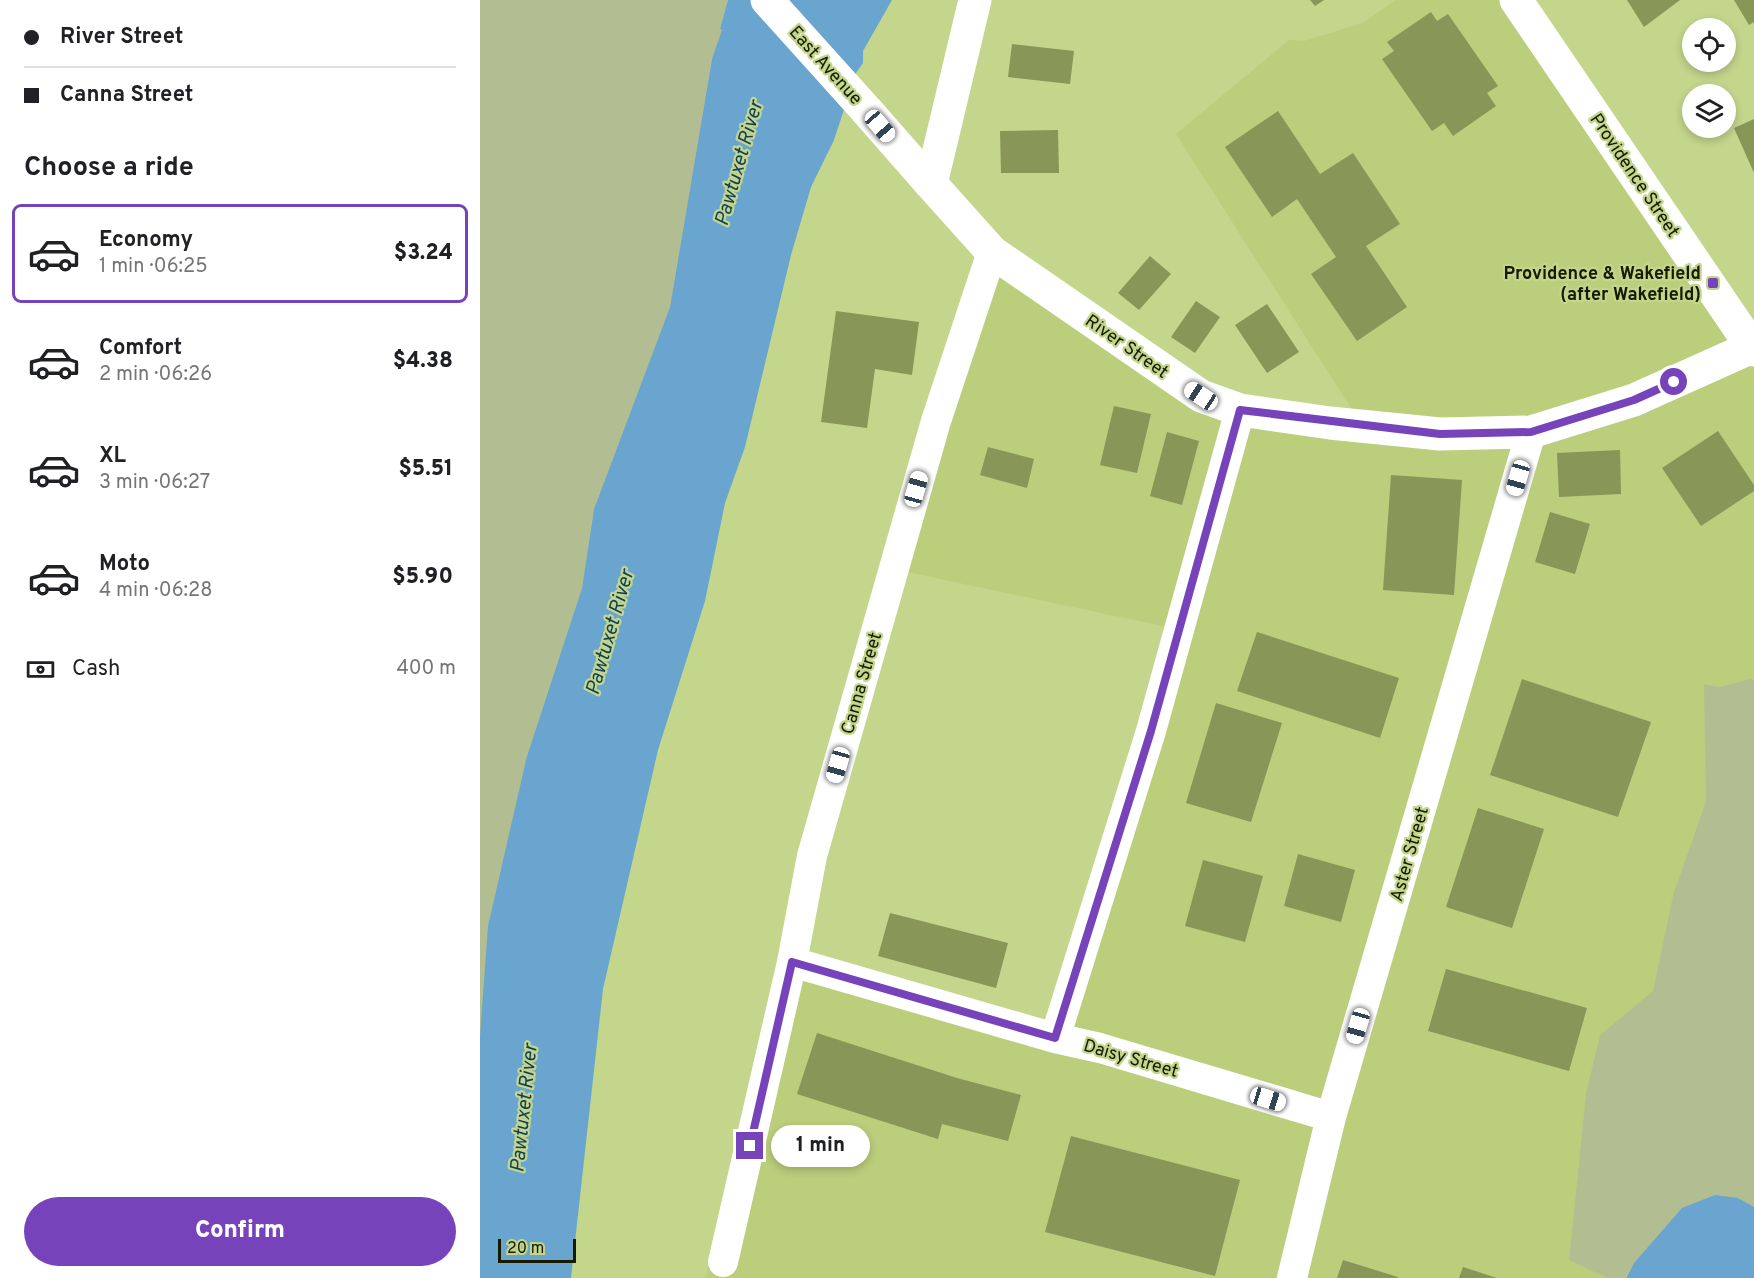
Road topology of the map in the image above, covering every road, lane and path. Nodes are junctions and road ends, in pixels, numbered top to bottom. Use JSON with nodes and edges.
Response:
{"nodes":[{"id":1,"x":767,"y":0,"type":"edge"},
{"id":2,"x":975,"y":0,"type":"edge"},
{"id":3,"x":1516,"y":0,"type":"edge"},
{"id":4,"x":931,"y":184,"type":"junction"},
{"id":5,"x":992,"y":252,"type":"junction"},
{"id":6,"x":1753,"y":347,"type":"edge"},
{"id":7,"x":1240,"y":410,"type":"junction"},
{"id":8,"x":1531,"y":432,"type":"junction"},
{"id":9,"x":792,"y":962,"type":"junction"},
{"id":10,"x":1055,"y":1038,"type":"junction"},
{"id":11,"x":1331,"y":1118,"type":"junction"},
{"id":12,"x":723,"y":1262,"type":"dead end"},
{"id":13,"x":1292,"y":1278,"type":"edge"}],
"edges":[{"from":1,"to":4,"type":"main road","name":"East Avenue"},
{"from":2,"to":4,"type":"main road"},
{"from":3,"to":6,"type":"main road","name":"Providence Street"},
{"from":4,"to":5,"type":"main road","name":"River Street"},
{"from":5,"to":7,"type":"main road","name":"River Street"},
{"from":5,"to":9,"type":"street","name":"Canna Street"},
{"from":6,"to":8,"type":"main road","name":"River Street"},
{"from":7,"to":8,"type":"main road","name":"River Street"},
{"from":7,"to":10,"type":"street"},
{"from":8,"to":11,"type":"street","name":"Aster Street"},
{"from":9,"to":10,"type":"street","name":"Daisy Street"},
{"from":9,"to":12,"type":"street","name":"Canna Street"},
{"from":10,"to":11,"type":"street","name":"Daisy Street"},
{"from":11,"to":13,"type":"street","name":"Aster Street"}]}
